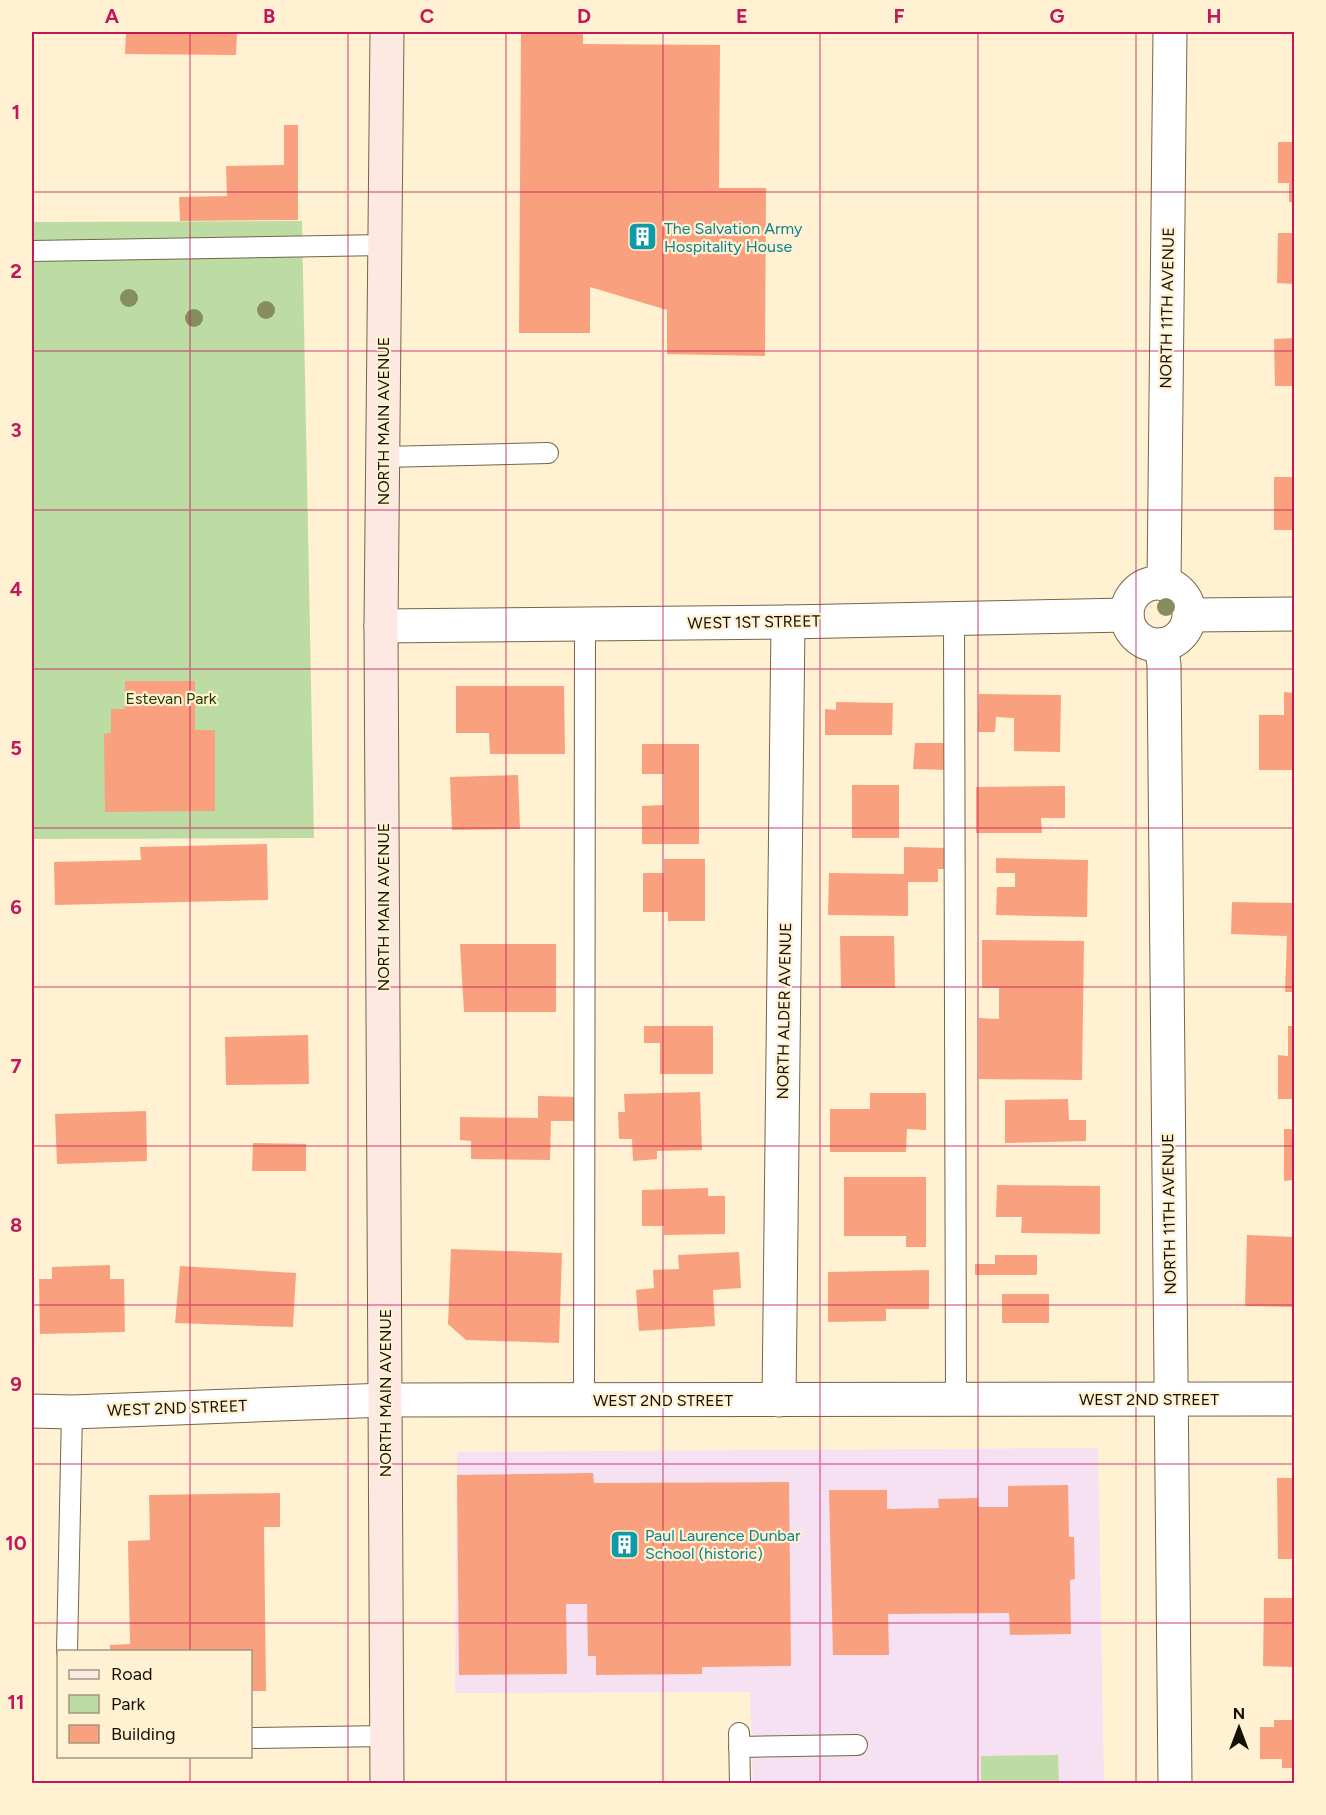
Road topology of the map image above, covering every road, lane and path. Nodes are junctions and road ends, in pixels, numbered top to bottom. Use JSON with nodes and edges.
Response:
{"nodes":[{"id":1,"x":387,"y":32,"type":"edge"},
{"id":2,"x":1170,"y":32,"type":"edge"},
{"id":3,"x":384,"y":245,"type":"junction"},
{"id":4,"x":32,"y":251,"type":"edge"},
{"id":5,"x":548,"y":453,"type":"dead end"},
{"id":6,"x":383,"y":457,"type":"junction"},
{"id":7,"x":1164,"y":584,"type":"junction"},
{"id":8,"x":1294,"y":614,"type":"edge"},
{"id":9,"x":1126,"y":615,"type":"junction"},
{"id":10,"x":1190,"y":615,"type":"junction"},
{"id":11,"x":954,"y":618,"type":"junction"},
{"id":12,"x":788,"y":622,"type":"junction"},
{"id":13,"x":585,"y":624,"type":"junction"},
{"id":14,"x":381,"y":626,"type":"junction"},
{"id":15,"x":1161,"y":645,"type":"junction"},
{"id":16,"x":1171,"y":1399,"type":"junction"},
{"id":17,"x":1294,"y":1399,"type":"edge"},
{"id":18,"x":385,"y":1400,"type":"junction"},
{"id":19,"x":584,"y":1400,"type":"junction"},
{"id":20,"x":779,"y":1400,"type":"junction"},
{"id":21,"x":956,"y":1400,"type":"junction"},
{"id":22,"x":32,"y":1411,"type":"edge"},
{"id":23,"x":72,"y":1412,"type":"junction"},
{"id":24,"x":67,"y":1650,"type":"edge"},
{"id":25,"x":386,"y":1736,"type":"junction"},
{"id":26,"x":252,"y":1738,"type":"edge"},
{"id":27,"x":857,"y":1745,"type":"dead end"},
{"id":28,"x":387,"y":1784,"type":"edge"},
{"id":29,"x":740,"y":1784,"type":"edge"},
{"id":30,"x":1175,"y":1784,"type":"edge"}],
"edges":[{"from":1,"to":3,"type":"main road","name":"NORTH MAIN AVENUE"},
{"from":2,"to":7,"type":"street","name":"NORTH 11TH AVENUE"},
{"from":3,"to":4,"type":"lane"},
{"from":3,"to":6,"type":"main road","name":"NORTH MAIN AVENUE"},
{"from":5,"to":6,"type":"lane"},
{"from":6,"to":14,"type":"main road","name":"NORTH MAIN AVENUE"},
{"from":7,"to":9,"type":"street"},
{"from":7,"to":10,"type":"street"},
{"from":8,"to":10,"type":"street"},
{"from":9,"to":11,"type":"street","name":"WEST 1ST STREET"},
{"from":9,"to":15,"type":"street"},
{"from":10,"to":15,"type":"street"},
{"from":11,"to":12,"type":"street","name":"WEST 1ST STREET"},
{"from":11,"to":21,"type":"lane"},
{"from":12,"to":13,"type":"street","name":"WEST 1ST STREET"},
{"from":12,"to":20,"type":"street","name":"NORTH ALDER AVENUE"},
{"from":13,"to":14,"type":"street","name":"WEST 1ST STREET"},
{"from":13,"to":19,"type":"lane"},
{"from":14,"to":18,"type":"main road","name":"NORTH MAIN AVENUE"},
{"from":15,"to":16,"type":"street","name":"NORTH 11TH AVENUE"},
{"from":16,"to":17,"type":"street","name":"WEST 2ND STREET"},
{"from":16,"to":21,"type":"street","name":"WEST 2ND STREET"},
{"from":16,"to":30,"type":"street","name":"NORTH 11TH AVENUE"},
{"from":18,"to":19,"type":"street","name":"WEST 2ND STREET"},
{"from":18,"to":23,"type":"street","name":"WEST 2ND STREET"},
{"from":18,"to":25,"type":"main road","name":"NORTH MAIN AVENUE"},
{"from":19,"to":20,"type":"street","name":"WEST 2ND STREET"},
{"from":20,"to":21,"type":"street","name":"WEST 2ND STREET"},
{"from":22,"to":23,"type":"street","name":"WEST 2ND STREET"},
{"from":23,"to":24,"type":"lane"},
{"from":25,"to":26,"type":"lane"},
{"from":25,"to":28,"type":"main road","name":"NORTH MAIN AVENUE"},
{"from":27,"to":29,"type":"lane"}]}
